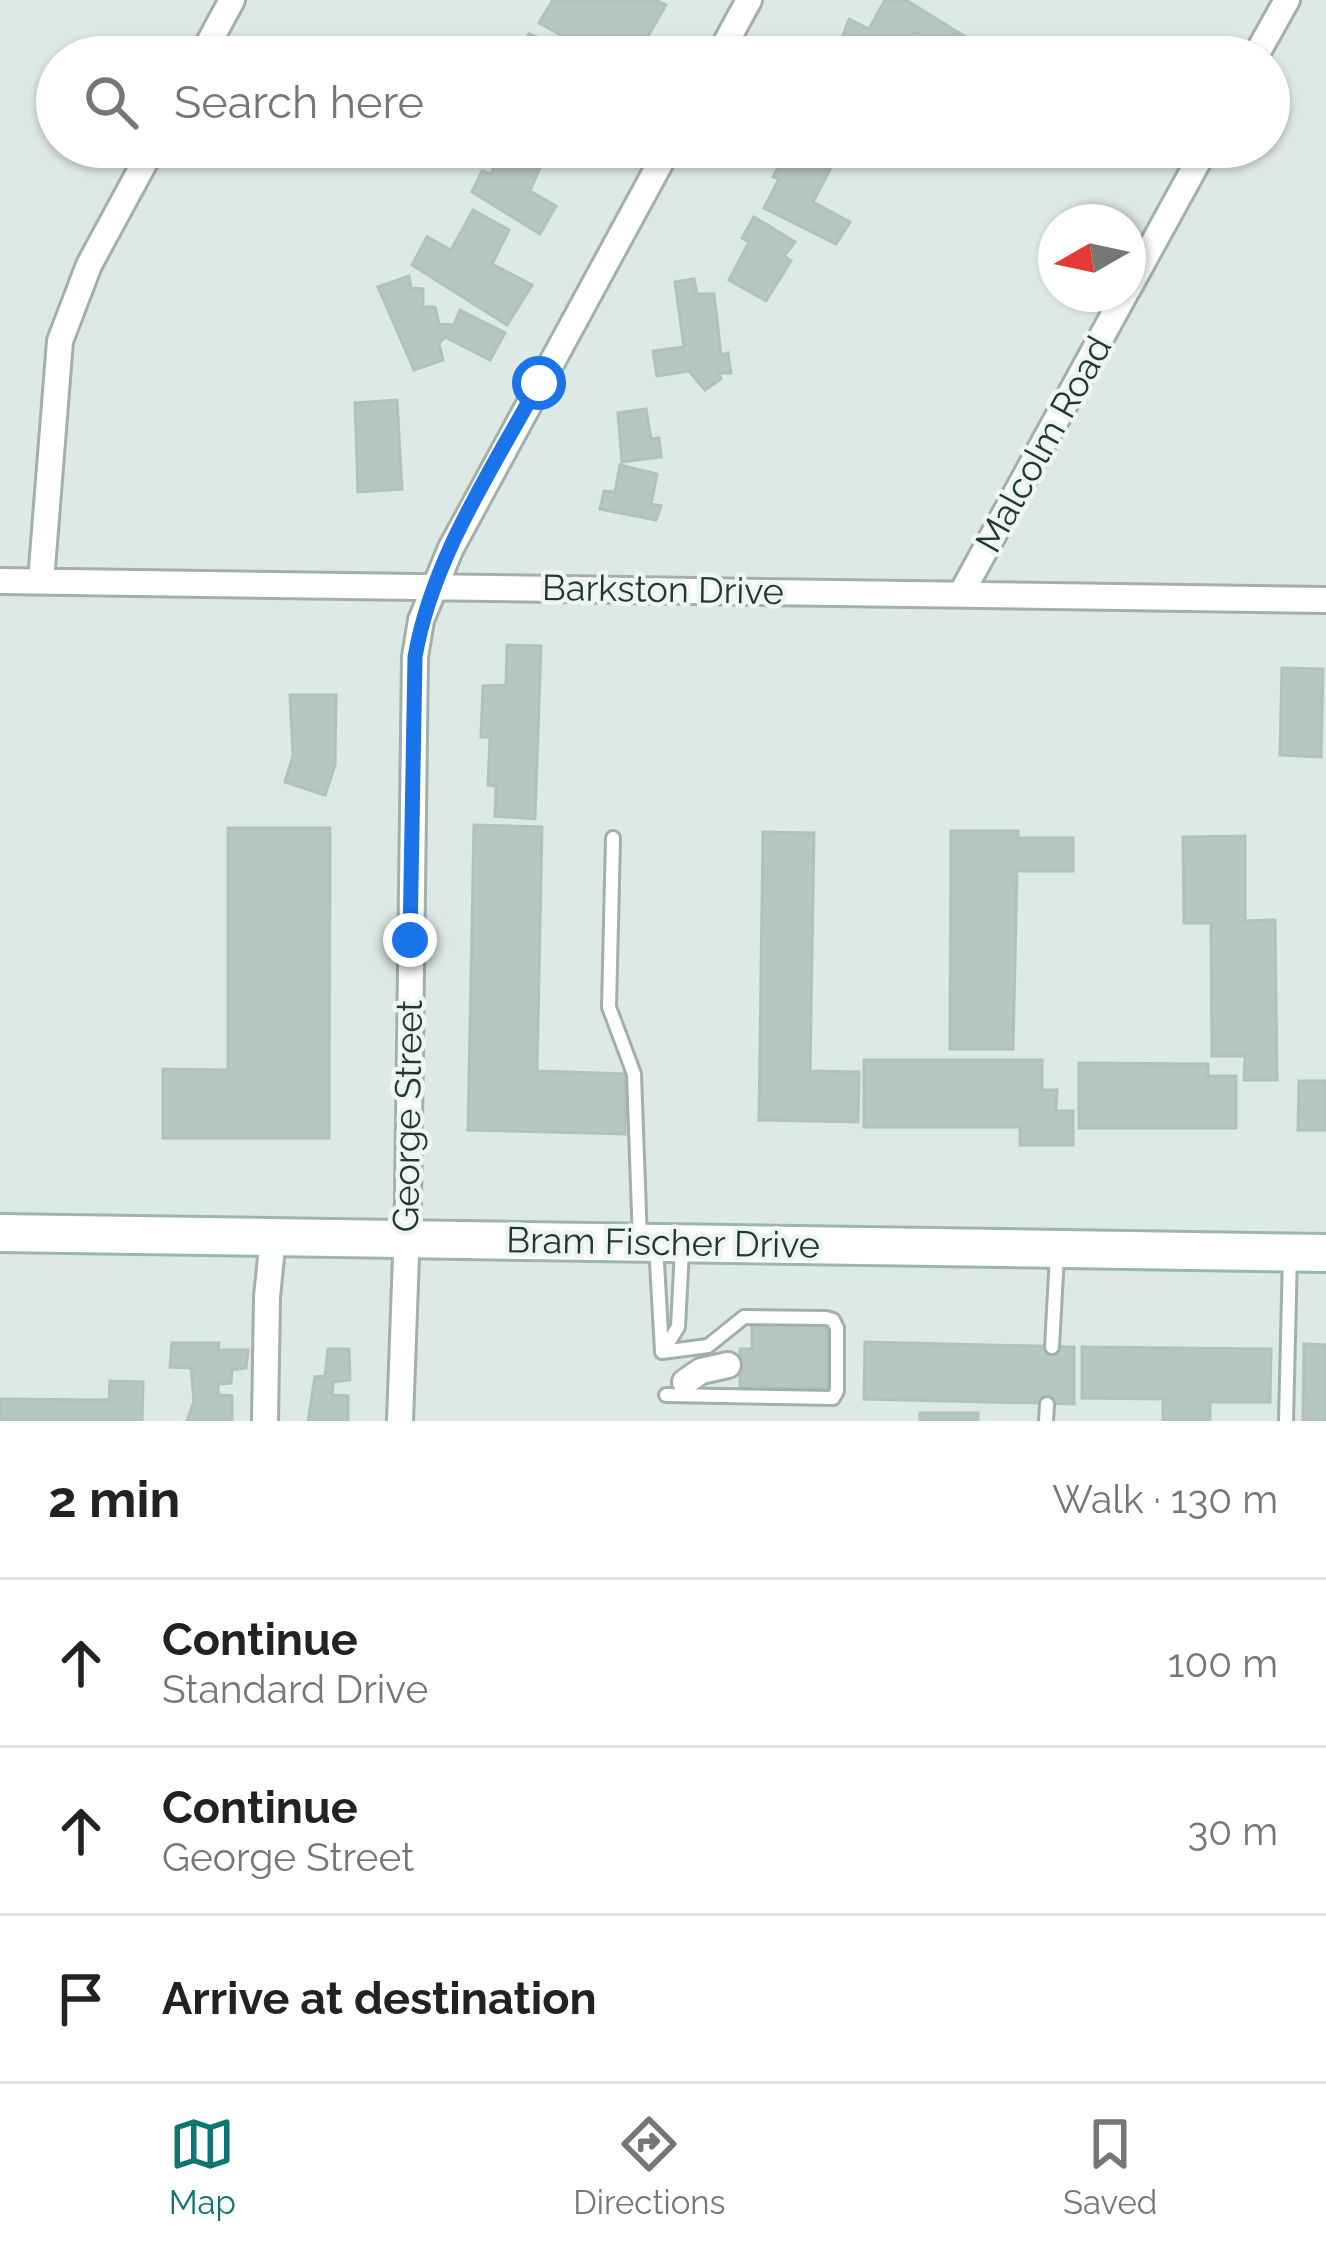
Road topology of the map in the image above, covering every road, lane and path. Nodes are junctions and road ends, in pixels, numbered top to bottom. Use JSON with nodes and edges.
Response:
{"nodes":[{"id":1,"x":232,"y":0,"type":"edge"},
{"id":2,"x":749,"y":0,"type":"edge"},
{"id":3,"x":1287,"y":0,"type":"edge"},
{"id":4,"x":212,"y":36,"type":"edge"},
{"id":5,"x":729,"y":36,"type":"edge"},
{"id":6,"x":1267,"y":36,"type":"edge"},
{"id":7,"x":142,"y":168,"type":"edge"},
{"id":8,"x":657,"y":168,"type":"edge"},
{"id":9,"x":1194,"y":168,"type":"edge"},
{"id":10,"x":1146,"y":255,"type":"edge"},
{"id":11,"x":1115,"y":312,"type":"edge"},
{"id":12,"x":0,"y":581,"type":"edge"},
{"id":13,"x":41,"y":581,"type":"junction"},
{"id":14,"x":433,"y":586,"type":"junction"},
{"id":15,"x":961,"y":594,"type":"junction"},
{"id":16,"x":1326,"y":600,"type":"edge"},
{"id":17,"x":613,"y":838,"type":"dead end"},
{"id":18,"x":0,"y":1232,"type":"edge"},
{"id":19,"x":273,"y":1237,"type":"junction"},
{"id":20,"x":405,"y":1237,"type":"junction"},
{"id":21,"x":660,"y":1242,"type":"junction"},
{"id":22,"x":1057,"y":1248,"type":"junction"},
{"id":23,"x":1308,"y":1252,"type":"edge"},
{"id":24,"x":678,"y":1327,"type":"junction"},
{"id":25,"x":694,"y":1347,"type":"junction"},
{"id":26,"x":1052,"y":1347,"type":"dead end"},
{"id":27,"x":662,"y":1352,"type":"junction"},
{"id":28,"x":728,"y":1364,"type":"dead end"},
{"id":29,"x":675,"y":1388,"type":"joint"},
{"id":30,"x":1047,"y":1404,"type":"dead end"},
{"id":31,"x":266,"y":1421,"type":"edge"},
{"id":32,"x":400,"y":1421,"type":"edge"},
{"id":33,"x":1046,"y":1421,"type":"edge"},
{"id":34,"x":1286,"y":1421,"type":"edge"}],
"edges":[{"from":1,"to":4,"type":"street"},
{"from":2,"to":5,"type":"street"},
{"from":3,"to":6,"type":"street"},
{"from":7,"to":13,"type":"street"},
{"from":8,"to":14,"type":"street","name":"George Street"},
{"from":9,"to":10,"type":"street","name":"Malcolm Road"},
{"from":11,"to":15,"type":"street","name":"Malcolm Road"},
{"from":12,"to":13,"type":"street","name":"Barkston Drive"},
{"from":13,"to":14,"type":"street","name":"Barkston Drive"},
{"from":14,"to":15,"type":"street","name":"Barkston Drive"},
{"from":14,"to":20,"type":"street","name":"George Street"},
{"from":15,"to":16,"type":"street","name":"Barkston Drive"},
{"from":17,"to":21,"type":"lane"},
{"from":18,"to":19,"type":"main road","name":"Bram Fischer Drive"},
{"from":19,"to":20,"type":"main road","name":"Bram Fischer Drive"},
{"from":19,"to":31,"type":"street"},
{"from":20,"to":21,"type":"main road","name":"Bram Fischer Drive"},
{"from":20,"to":32,"type":"street","name":"George Street"},
{"from":21,"to":22,"type":"main road","name":"Bram Fischer Drive"},
{"from":21,"to":24,"type":"lane"},
{"from":21,"to":27,"type":"lane"},
{"from":22,"to":23,"type":"main road","name":"Bram Fischer Drive"},
{"from":22,"to":26,"type":"lane"},
{"from":23,"to":34,"type":"lane"},
{"from":24,"to":25,"type":"lane"},
{"from":24,"to":27,"type":"lane"},
{"from":25,"to":27,"type":"lane"},
{"from":25,"to":29,"type":"lane"},
{"from":28,"to":29,"type":"street"},
{"from":30,"to":33,"type":"lane"}]}
